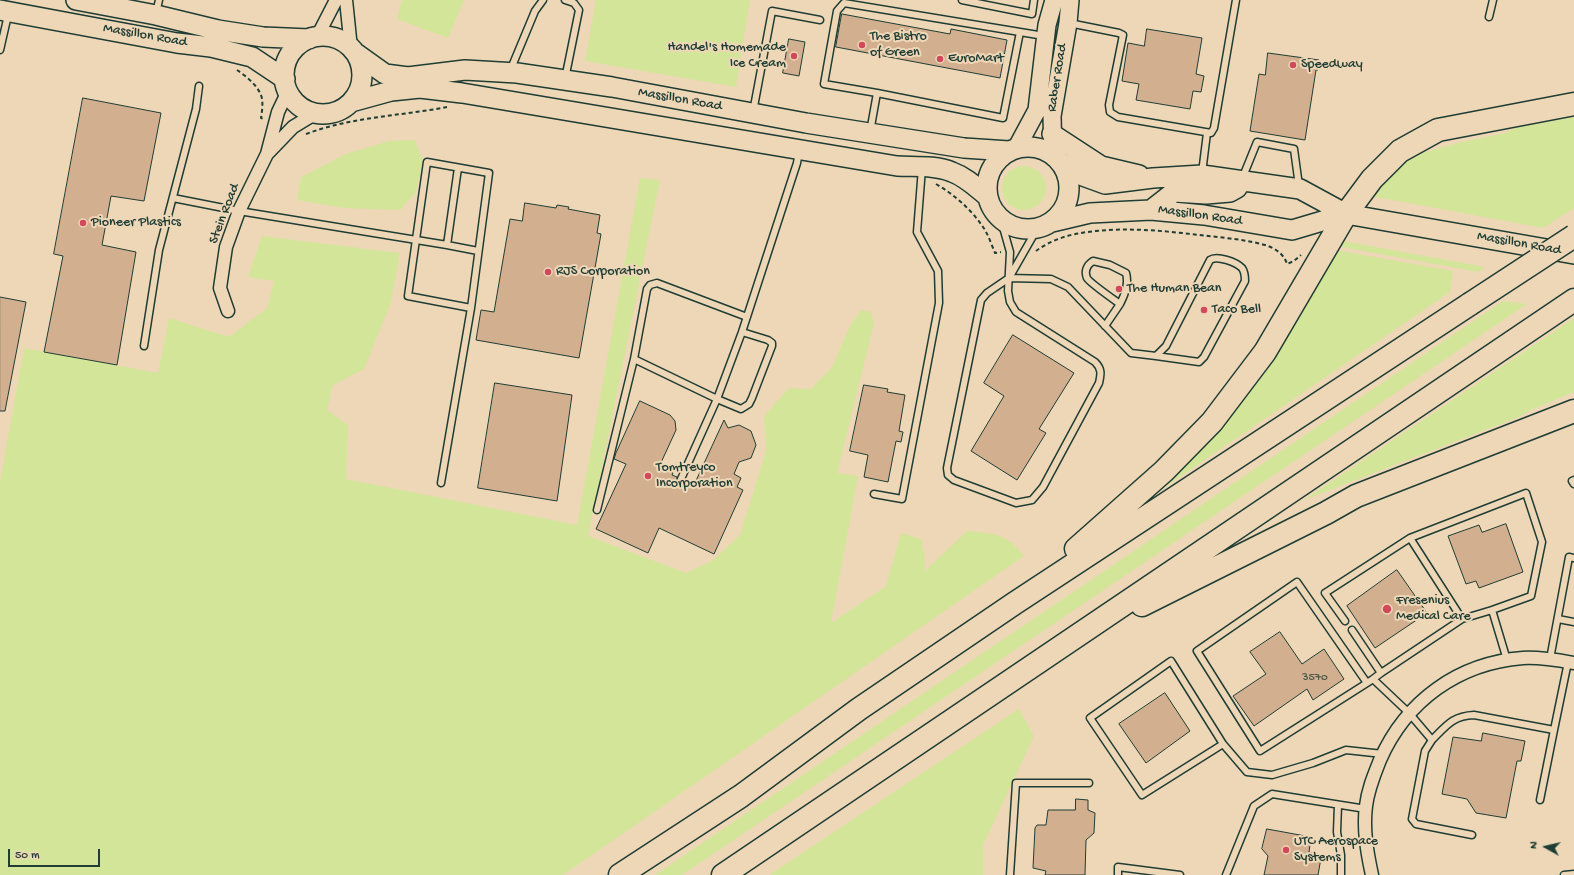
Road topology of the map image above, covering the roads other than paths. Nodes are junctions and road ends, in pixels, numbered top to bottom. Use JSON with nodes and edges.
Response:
{"nodes":[{"id":1,"x":76,"y":0,"type":"edge"},
{"id":2,"x":336,"y":0,"type":"edge"},
{"id":3,"x":346,"y":0,"type":"edge"},
{"id":4,"x":543,"y":0,"type":"edge"},
{"id":5,"x":565,"y":0,"type":"edge"},
{"id":6,"x":962,"y":0,"type":"edge"},
{"id":7,"x":1034,"y":0,"type":"edge"},
{"id":8,"x":1054,"y":0,"type":"edge"},
{"id":9,"x":1070,"y":0,"type":"edge"},
{"id":10,"x":1236,"y":0,"type":"edge"},
{"id":11,"x":1493,"y":0,"type":"edge"},
{"id":12,"x":157,"y":8,"type":"edge"},
{"id":13,"x":4,"y":10,"type":"edge"},
{"id":14,"x":1489,"y":17,"type":"dead end"},
{"id":15,"x":820,"y":20,"type":"dead end"},
{"id":16,"x":1068,"y":23,"type":"junction"},
{"id":17,"x":1020,"y":32,"type":"junction"},
{"id":18,"x":1046,"y":36,"type":"junction"},
{"id":19,"x":313,"y":38,"type":"junction"},
{"id":20,"x":0,"y":50,"type":"edge"},
{"id":21,"x":354,"y":51,"type":"junction"},
{"id":22,"x":510,"y":73,"type":"junction"},
{"id":23,"x":564,"y":80,"type":"junction"},
{"id":24,"x":286,"y":85,"type":"junction"},
{"id":25,"x":199,"y":86,"type":"dead end"},
{"id":26,"x":877,"y":93,"type":"junction"},
{"id":27,"x":350,"y":102,"type":"junction"},
{"id":28,"x":1574,"y":104,"type":"edge"},
{"id":29,"x":316,"y":113,"type":"junction"},
{"id":30,"x":753,"y":113,"type":"junction"},
{"id":31,"x":870,"y":133,"type":"junction"},
{"id":32,"x":1208,"y":133,"type":"junction"},
{"id":33,"x":1052,"y":134,"type":"junction"},
{"id":34,"x":799,"y":150,"type":"junction"},
{"id":35,"x":1013,"y":150,"type":"junction"},
{"id":36,"x":267,"y":154,"type":"junction"},
{"id":37,"x":1057,"y":159,"type":"junction"},
{"id":38,"x":458,"y":168,"type":"junction"},
{"id":39,"x":921,"y":175,"type":"junction"},
{"id":40,"x":1202,"y":175,"type":"junction"},
{"id":41,"x":1153,"y":178,"type":"junction"},
{"id":42,"x":1241,"y":180,"type":"junction"},
{"id":43,"x":1300,"y":189,"type":"junction"},
{"id":44,"x":988,"y":197,"type":"junction"},
{"id":45,"x":173,"y":198,"type":"junction"},
{"id":46,"x":1151,"y":210,"type":"junction"},
{"id":47,"x":240,"y":211,"type":"junction"},
{"id":48,"x":1346,"y":214,"type":"junction"},
{"id":49,"x":1000,"y":220,"type":"junction"},
{"id":50,"x":1045,"y":225,"type":"junction"},
{"id":51,"x":1574,"y":236,"type":"edge"},
{"id":52,"x":417,"y":239,"type":"junction"},
{"id":53,"x":447,"y":245,"type":"junction"},
{"id":54,"x":478,"y":251,"type":"junction"},
{"id":55,"x":1574,"y":254,"type":"edge"},
{"id":56,"x":1009,"y":278,"type":"junction"},
{"id":57,"x":1574,"y":300,"type":"edge"},
{"id":58,"x":1120,"y":304,"type":"junction"},
{"id":59,"x":471,"y":308,"type":"junction"},
{"id":60,"x":228,"y":311,"type":"dead end"},
{"id":61,"x":747,"y":317,"type":"junction"},
{"id":62,"x":1105,"y":326,"type":"junction"},
{"id":63,"x":742,"y":332,"type":"junction"},
{"id":64,"x":144,"y":346,"type":"dead end"},
{"id":65,"x":1156,"y":356,"type":"junction"},
{"id":66,"x":634,"y":359,"type":"junction"},
{"id":67,"x":717,"y":399,"type":"junction"},
{"id":68,"x":1574,"y":412,"type":"edge"},
{"id":69,"x":681,"y":479,"type":"dead end"},
{"id":70,"x":1574,"y":480,"type":"edge"},
{"id":71,"x":441,"y":483,"type":"dead end"},
{"id":72,"x":1574,"y":484,"type":"edge"},
{"id":73,"x":874,"y":494,"type":"dead end"},
{"id":74,"x":597,"y":510,"type":"dead end"},
{"id":75,"x":1410,"y":538,"type":"junction"},
{"id":76,"x":1574,"y":558,"type":"edge"},
{"id":77,"x":1015,"y":603,"type":"junction"},
{"id":78,"x":1492,"y":610,"type":"junction"},
{"id":79,"x":1462,"y":619,"type":"junction"},
{"id":80,"x":1558,"y":619,"type":"junction"},
{"id":81,"x":1345,"y":621,"type":"dead end"},
{"id":82,"x":1574,"y":622,"type":"edge"},
{"id":83,"x":1093,"y":625,"type":"junction"},
{"id":84,"x":1352,"y":630,"type":"dead end"},
{"id":85,"x":1550,"y":659,"type":"junction"},
{"id":86,"x":1507,"y":660,"type":"junction"},
{"id":87,"x":1571,"y":663,"type":"edge"},
{"id":88,"x":1381,"y":673,"type":"junction"},
{"id":89,"x":1373,"y":679,"type":"junction"},
{"id":90,"x":1367,"y":683,"type":"junction"},
{"id":91,"x":1409,"y":713,"type":"junction"},
{"id":92,"x":1554,"y":730,"type":"junction"},
{"id":93,"x":1432,"y":740,"type":"junction"},
{"id":94,"x":1223,"y":744,"type":"junction"},
{"id":95,"x":1383,"y":754,"type":"junction"},
{"id":96,"x":1089,"y":784,"type":"dead end"},
{"id":97,"x":1540,"y":800,"type":"dead end"},
{"id":98,"x":1338,"y":805,"type":"junction"},
{"id":99,"x":1366,"y":809,"type":"junction"},
{"id":100,"x":1472,"y":835,"type":"dead end"},
{"id":101,"x":1574,"y":874,"type":"edge"},
{"id":102,"x":620,"y":875,"type":"edge"},
{"id":103,"x":723,"y":875,"type":"edge"},
{"id":104,"x":1010,"y":875,"type":"edge"},
{"id":105,"x":1118,"y":875,"type":"edge"},
{"id":106,"x":1180,"y":875,"type":"edge"},
{"id":107,"x":1226,"y":875,"type":"edge"},
{"id":108,"x":1341,"y":875,"type":"edge"},
{"id":109,"x":1372,"y":875,"type":"edge"},
{"id":110,"x":1564,"y":875,"type":"edge"}],
"edges":[{"from":1,"to":12,"type":"main road","name":"Massillon Road"},
{"from":2,"to":19,"type":"street"},
{"from":3,"to":21,"type":"street"},
{"from":4,"to":22,"type":"lane"},
{"from":5,"to":23,"type":"lane"},
{"from":6,"to":7,"type":"lane"},
{"from":8,"to":18,"type":"street","name":"Raber Road"},
{"from":9,"to":16,"type":"street","name":"Raber Road"},
{"from":10,"to":32,"type":"lane"},
{"from":11,"to":14,"type":"lane"},
{"from":12,"to":19,"type":"main road","name":"Massillon Road"},
{"from":13,"to":20,"type":"lane"},
{"from":13,"to":24,"type":"main road","name":"Massillon Road"},
{"from":15,"to":30,"type":"lane"},
{"from":16,"to":32,"type":"lane"},
{"from":16,"to":33,"type":"street","name":"Raber Road"},
{"from":17,"to":18,"type":"lane"},
{"from":17,"to":26,"type":"lane"},
{"from":17,"to":26,"type":"lane"},
{"from":18,"to":35,"type":"street","name":"Raber Road"},
{"from":19,"to":21,"type":"main road"},
{"from":19,"to":24,"type":"main road"},
{"from":21,"to":22,"type":"main road","name":"Massillon Road"},
{"from":21,"to":27,"type":"main road"},
{"from":22,"to":23,"type":"main road","name":"Massillon Road"},
{"from":23,"to":30,"type":"main road","name":"Massillon Road"},
{"from":24,"to":29,"type":"main road"},
{"from":24,"to":36,"type":"street","name":"Stein Road"},
{"from":25,"to":45,"type":"lane"},
{"from":26,"to":31,"type":"lane"},
{"from":27,"to":29,"type":"main road"},
{"from":27,"to":34,"type":"main road","name":"Massillon Road"},
{"from":28,"to":48,"type":"highway"},
{"from":29,"to":36,"type":"street","name":"Stein Road"},
{"from":30,"to":31,"type":"main road","name":"Massillon Road"},
{"from":31,"to":35,"type":"main road","name":"Massillon Road"},
{"from":32,"to":40,"type":"lane"},
{"from":33,"to":37,"type":"street","name":"Raber Road"},
{"from":33,"to":41,"type":"main road"},
{"from":34,"to":39,"type":"main road","name":"Massillon Road"},
{"from":34,"to":61,"type":"lane"},
{"from":35,"to":37,"type":"main road"},
{"from":35,"to":44,"type":"main road"},
{"from":36,"to":47,"type":"street","name":"Stein Road"},
{"from":37,"to":41,"type":"main road","name":"Massillon Road"},
{"from":37,"to":50,"type":"main road"},
{"from":38,"to":52,"type":"lane"},
{"from":38,"to":53,"type":"lane"},
{"from":38,"to":54,"type":"lane"},
{"from":39,"to":44,"type":"main road","name":"Massillon Road"},
{"from":39,"to":73,"type":"lane"},
{"from":40,"to":41,"type":"main road","name":"Massillon Road"},
{"from":40,"to":42,"type":"main road","name":"Massillon Road"},
{"from":42,"to":43,"type":"main road","name":"Massillon Road"},
{"from":42,"to":43,"type":"lane"},
{"from":42,"to":46,"type":"main road"},
{"from":43,"to":48,"type":"main road","name":"Massillon Road"},
{"from":44,"to":49,"type":"main road"},
{"from":45,"to":47,"type":"lane"},
{"from":45,"to":64,"type":"lane"},
{"from":46,"to":48,"type":"main road","name":"Massillon Road"},
{"from":46,"to":50,"type":"main road","name":"Massillon Road"},
{"from":47,"to":52,"type":"lane"},
{"from":47,"to":60,"type":"street","name":"Stein Road"},
{"from":48,"to":55,"type":"main road","name":"Massillon Road"},
{"from":48,"to":77,"type":"highway"},
{"from":49,"to":50,"type":"main road"},
{"from":49,"to":56,"type":"lane"},
{"from":50,"to":56,"type":"lane"},
{"from":51,"to":77,"type":"highway","bridge":true},
{"from":52,"to":53,"type":"lane"},
{"from":52,"to":59,"type":"lane"},
{"from":53,"to":54,"type":"lane"},
{"from":54,"to":59,"type":"lane"},
{"from":56,"to":56,"type":"lane"},
{"from":56,"to":62,"type":"lane"},
{"from":57,"to":83,"type":"highway"},
{"from":58,"to":58,"type":"lane"},
{"from":58,"to":62,"type":"lane"},
{"from":59,"to":71,"type":"lane"},
{"from":61,"to":63,"type":"lane"},
{"from":61,"to":66,"type":"lane"},
{"from":62,"to":65,"type":"lane"},
{"from":63,"to":67,"type":"lane"},
{"from":63,"to":67,"type":"lane"},
{"from":65,"to":65,"type":"lane"},
{"from":66,"to":67,"type":"lane"},
{"from":66,"to":74,"type":"lane"},
{"from":67,"to":69,"type":"lane"},
{"from":68,"to":83,"type":"highway"},
{"from":70,"to":72,"type":"lane"},
{"from":75,"to":78,"type":"lane"},
{"from":75,"to":79,"type":"lane"},
{"from":75,"to":81,"type":"lane"},
{"from":76,"to":80,"type":"lane"},
{"from":77,"to":102,"type":"highway"},
{"from":78,"to":79,"type":"lane"},
{"from":78,"to":86,"type":"lane"},
{"from":79,"to":88,"type":"lane"},
{"from":80,"to":82,"type":"lane"},
{"from":80,"to":85,"type":"lane"},
{"from":83,"to":103,"type":"highway"},
{"from":84,"to":88,"type":"lane"},
{"from":85,"to":86,"type":"street"},
{"from":85,"to":87,"type":"street"},
{"from":86,"to":91,"type":"street"},
{"from":87,"to":92,"type":"lane"},
{"from":88,"to":89,"type":"lane"},
{"from":89,"to":90,"type":"lane"},
{"from":89,"to":91,"type":"lane"},
{"from":90,"to":90,"type":"lane"},
{"from":91,"to":93,"type":"lane"},
{"from":91,"to":95,"type":"street"},
{"from":92,"to":93,"type":"lane"},
{"from":92,"to":97,"type":"lane"},
{"from":93,"to":100,"type":"lane"},
{"from":94,"to":94,"type":"lane"},
{"from":94,"to":95,"type":"lane"},
{"from":95,"to":99,"type":"street"},
{"from":96,"to":104,"type":"lane"},
{"from":98,"to":99,"type":"lane"},
{"from":98,"to":107,"type":"lane"},
{"from":98,"to":108,"type":"lane"},
{"from":99,"to":109,"type":"street"},
{"from":101,"to":110,"type":"lane"},
{"from":105,"to":106,"type":"lane"}]}
